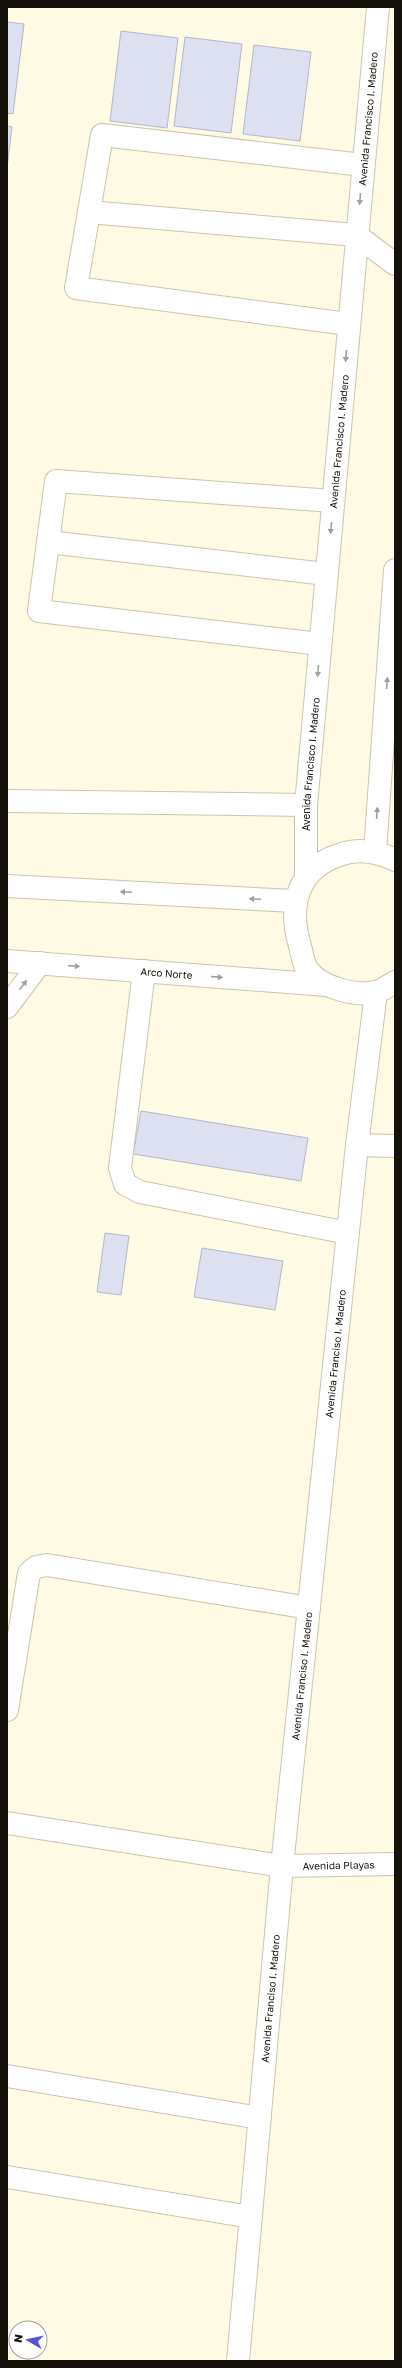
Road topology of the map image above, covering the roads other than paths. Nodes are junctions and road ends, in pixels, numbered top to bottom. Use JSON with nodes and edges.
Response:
{"nodes":[{"id":1,"x":378,"y":7,"type":"edge"},
{"id":2,"x":363,"y":165,"type":"junction"},
{"id":3,"x":89,"y":212,"type":"junction"},
{"id":4,"x":356,"y":235,"type":"junction"},
{"id":5,"x":395,"y":264,"type":"edge"},
{"id":6,"x":348,"y":324,"type":"junction"},
{"id":7,"x":333,"y":501,"type":"junction"},
{"id":8,"x":48,"y":542,"type":"junction"},
{"id":9,"x":395,"y":570,"type":"edge"},
{"id":10,"x":326,"y":574,"type":"junction"},
{"id":11,"x":320,"y":644,"type":"junction"},
{"id":12,"x":7,"y":801,"type":"edge"},
{"id":13,"x":306,"y":805,"type":"junction"},
{"id":14,"x":388,"y":854,"type":"edge"},
{"id":15,"x":306,"y":876,"type":"junction"},
{"id":16,"x":7,"y":886,"type":"edge"},
{"id":17,"x":294,"y":901,"type":"junction"},
{"id":18,"x":7,"y":961,"type":"edge"},
{"id":19,"x":40,"y":963,"type":"junction"},
{"id":20,"x":144,"y":971,"type":"junction"},
{"id":21,"x":327,"y":985,"type":"junction"},
{"id":22,"x":386,"y":987,"type":"edge"},
{"id":23,"x":7,"y":1007,"type":"edge"},
{"id":24,"x":357,"y":1145,"type":"junction"},
{"id":25,"x":395,"y":1146,"type":"edge"},
{"id":26,"x":348,"y":1233,"type":"junction"},
{"id":27,"x":309,"y":1608,"type":"junction"},
{"id":28,"x":7,"y":1710,"type":"edge"},
{"id":29,"x":7,"y":1823,"type":"edge"},
{"id":30,"x":395,"y":1864,"type":"edge"},
{"id":31,"x":282,"y":1866,"type":"junction"},
{"id":32,"x":7,"y":2076,"type":"edge"},
{"id":33,"x":260,"y":2118,"type":"junction"},
{"id":34,"x":7,"y":2177,"type":"edge"},
{"id":35,"x":251,"y":2217,"type":"junction"},
{"id":36,"x":238,"y":2361,"type":"edge"}],
"edges":[{"from":1,"to":2,"type":"main road","name":"Avenida Francisco I. Madero"},
{"from":2,"to":3,"type":"main road"},
{"from":2,"to":4,"type":"main road","name":"Avenida Francisco I. Madero","one_way":true},
{"from":3,"to":4,"type":"main road"},
{"from":3,"to":6,"type":"main road"},
{"from":4,"to":5,"type":"main road"},
{"from":4,"to":6,"type":"main road","name":"Avenida Francisco I. Madero"},
{"from":6,"to":7,"type":"main road","name":"Avenida Francisco I. Madero","one_way":true},
{"from":7,"to":8,"type":"main road"},
{"from":7,"to":10,"type":"main road","name":"Avenida Francisco I. Madero","one_way":true},
{"from":8,"to":10,"type":"main road"},
{"from":8,"to":11,"type":"main road"},
{"from":14,"to":9,"type":"main road","one_way":true},
{"from":10,"to":11,"type":"main road","name":"Avenida Francisco I. Madero"},
{"from":11,"to":13,"type":"main road","name":"Avenida Francisco I. Madero","one_way":true},
{"from":12,"to":13,"type":"main road"},
{"from":13,"to":15,"type":"main road","name":"Avenida Francisco I. Madero"},
{"from":14,"to":15,"type":"main road"},
{"from":15,"to":17,"type":"main road"},
{"from":17,"to":16,"type":"main road","one_way":true},
{"from":17,"to":21,"type":"main road"},
{"from":18,"to":19,"type":"main road","name":"Arco Norte"},
{"from":19,"to":20,"type":"main road","name":"Arco Norte","one_way":true},
{"from":23,"to":19,"type":"main road","one_way":true},
{"from":20,"to":21,"type":"main road","name":"Arco Norte","one_way":true},
{"from":20,"to":26,"type":"main road"},
{"from":21,"to":22,"type":"main road"},
{"from":22,"to":24,"type":"main road","name":"Avenida Franciso I. Madero"},
{"from":24,"to":25,"type":"main road"},
{"from":24,"to":26,"type":"main road","name":"Avenida Franciso I. Madero"},
{"from":26,"to":27,"type":"main road","name":"Avenida Franciso I. Madero"},
{"from":27,"to":28,"type":"main road"},
{"from":27,"to":31,"type":"main road","name":"Avenida Franciso I. Madero"},
{"from":29,"to":31,"type":"main road","name":"Avenida Playas"},
{"from":30,"to":31,"type":"main road","name":"Avenida Playas"},
{"from":31,"to":33,"type":"main road","name":"Avenida Franciso I. Madero"},
{"from":32,"to":33,"type":"main road"},
{"from":33,"to":35,"type":"main road","name":"Avenida Franciso I. Madero"},
{"from":34,"to":35,"type":"main road"},
{"from":35,"to":36,"type":"main road","name":"Avenida Franciso I. Madero"}]}
